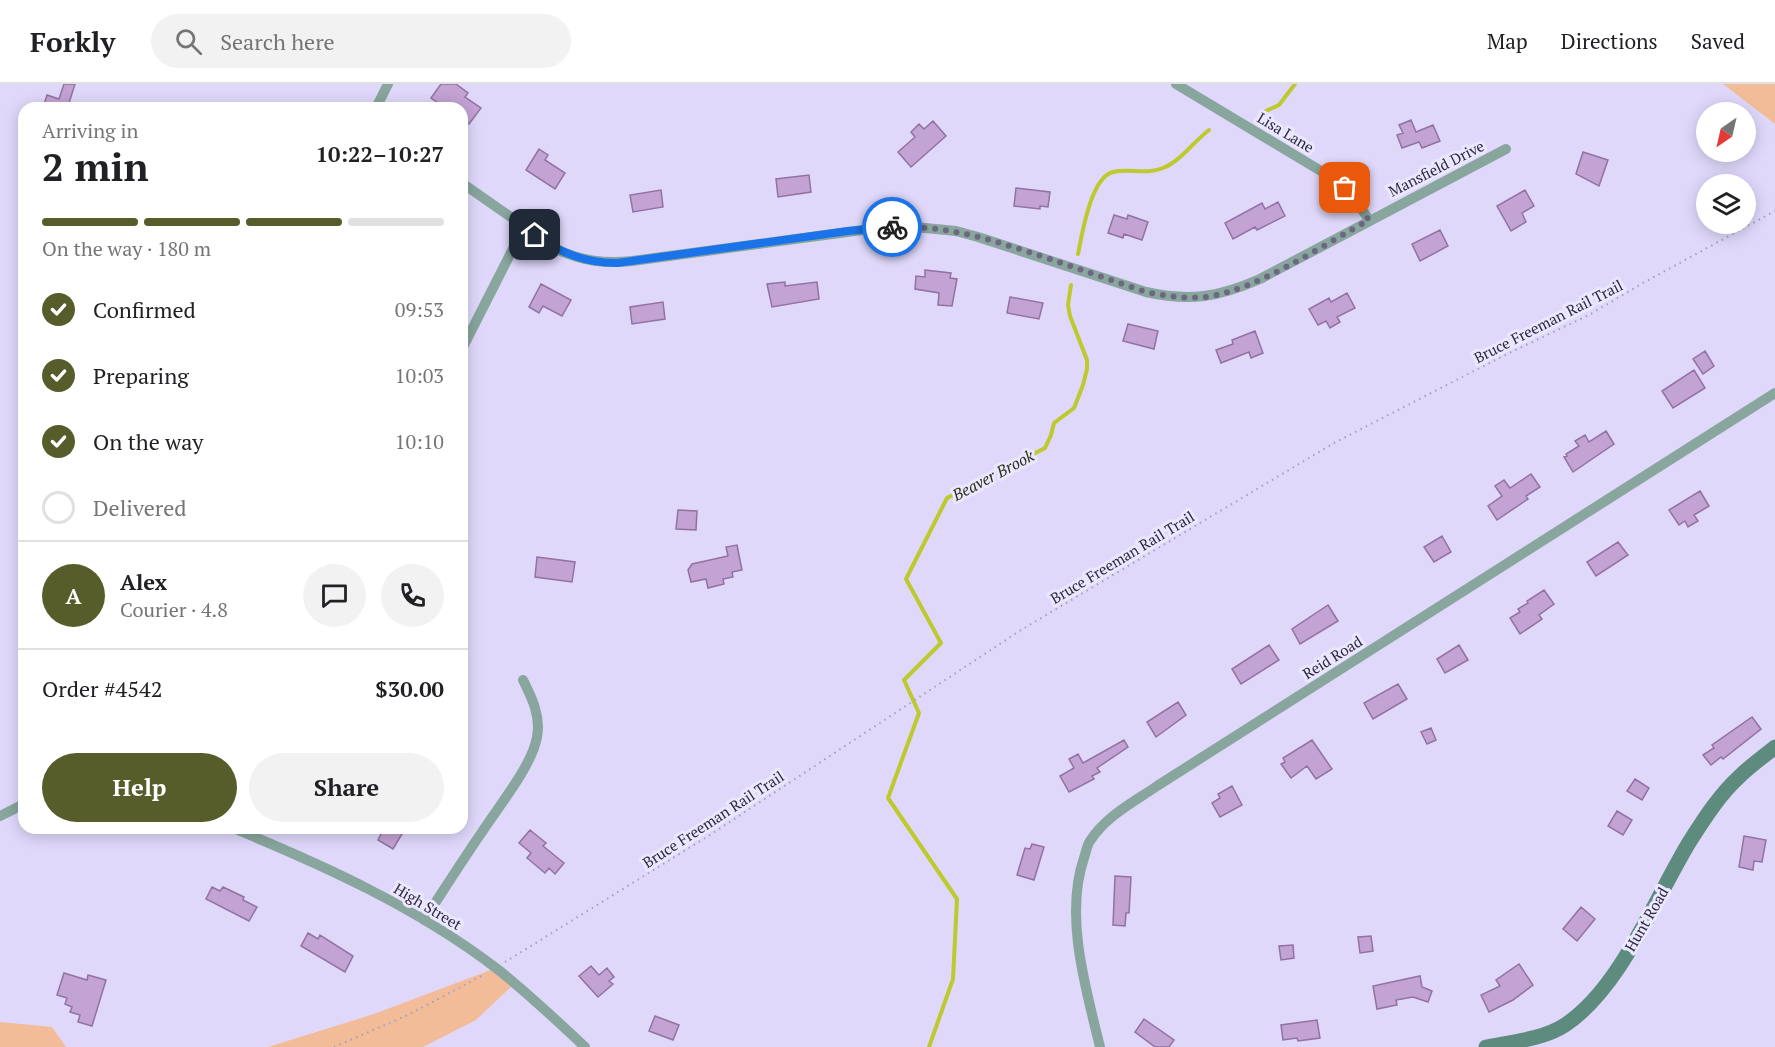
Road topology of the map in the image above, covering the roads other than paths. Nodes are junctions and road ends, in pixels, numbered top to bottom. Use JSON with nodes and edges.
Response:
{"nodes":[{"id":1,"x":388,"y":84,"type":"edge"},
{"id":2,"x":1176,"y":84,"type":"edge"},
{"id":3,"x":379,"y":102,"type":"edge"},
{"id":4,"x":1506,"y":149,"type":"dead end"},
{"id":5,"x":468,"y":187,"type":"edge"},
{"id":6,"x":1369,"y":220,"type":"junction"},
{"id":7,"x":524,"y":227,"type":"junction"},
{"id":8,"x":468,"y":337,"type":"edge"},
{"id":9,"x":1775,"y":393,"type":"edge"},
{"id":10,"x":523,"y":680,"type":"dead end"},
{"id":11,"x":1775,"y":747,"type":"edge"},
{"id":12,"x":18,"y":807,"type":"edge"},
{"id":13,"x":0,"y":816,"type":"edge"},
{"id":14,"x":247,"y":834,"type":"edge"},
{"id":15,"x":424,"y":920,"type":"junction"},
{"id":16,"x":585,"y":1047,"type":"edge"},
{"id":17,"x":1100,"y":1047,"type":"edge"},
{"id":18,"x":1486,"y":1047,"type":"edge"}],
"edges":[{"from":1,"to":3,"type":"street"},
{"from":2,"to":6,"type":"street","name":"Lisa Lane"},
{"from":4,"to":6,"type":"street","name":"Mansfield Drive"},
{"from":5,"to":7,"type":"street","name":"Mansfield Drive"},
{"from":6,"to":7,"type":"street","name":"Mansfield Drive"},
{"from":7,"to":8,"type":"street"},
{"from":9,"to":17,"type":"street","name":"Reid Road"},
{"from":10,"to":15,"type":"street"},
{"from":11,"to":18,"type":"street","name":"Hunt Road"},
{"from":12,"to":13,"type":"street"},
{"from":14,"to":15,"type":"street","name":"High Street"},
{"from":15,"to":16,"type":"street","name":"High Street"}]}
